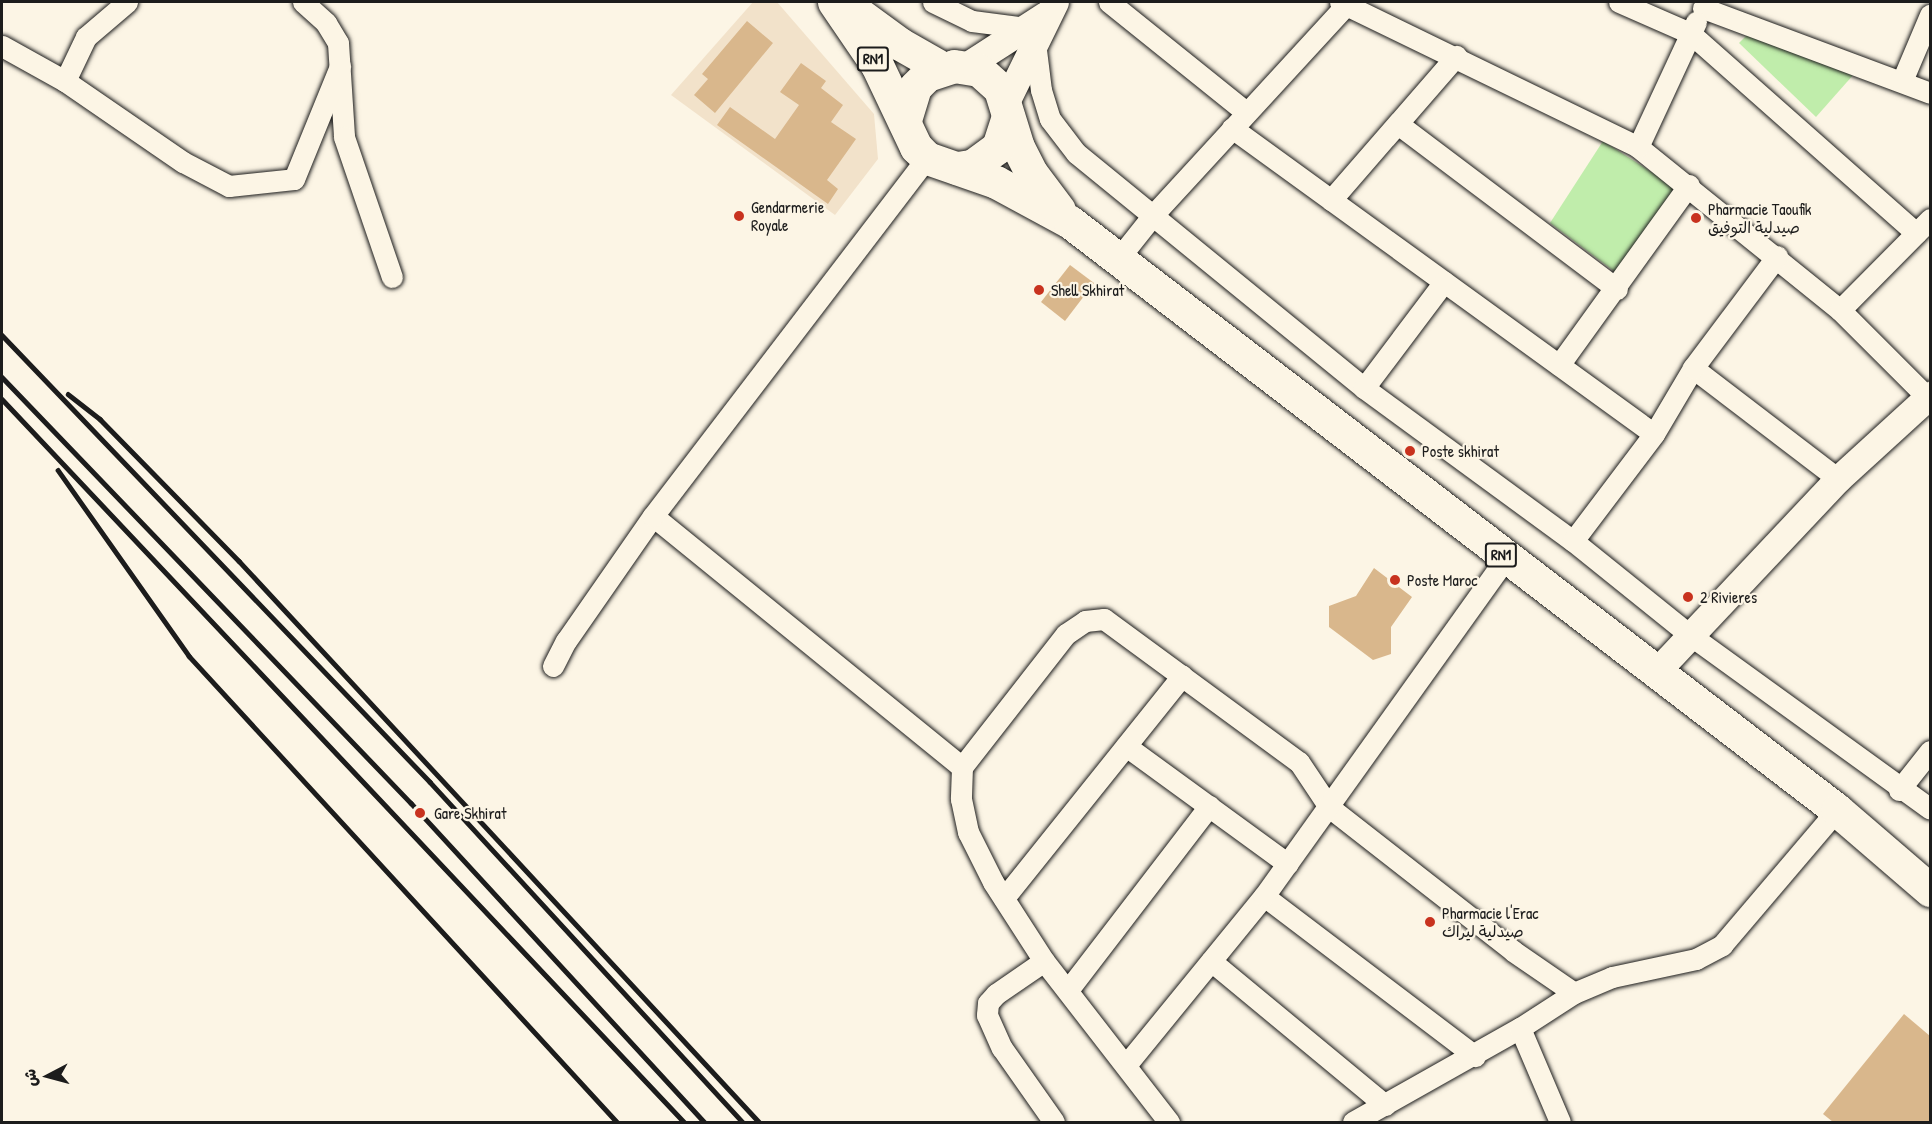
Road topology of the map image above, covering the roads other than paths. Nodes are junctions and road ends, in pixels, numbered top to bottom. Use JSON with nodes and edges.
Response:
{"nodes":[{"id":1,"x":127,"y":2,"type":"edge"},
{"id":2,"x":303,"y":2,"type":"edge"},
{"id":3,"x":933,"y":2,"type":"edge"},
{"id":4,"x":1109,"y":2,"type":"edge"},
{"id":5,"x":1619,"y":2,"type":"edge"},
{"id":6,"x":843,"y":3,"type":"edge"},
{"id":7,"x":1342,"y":4,"type":"edge"},
{"id":8,"x":1704,"y":5,"type":"edge"},
{"id":9,"x":1930,"y":15,"type":"edge"},
{"id":10,"x":1040,"y":21,"type":"edge"},
{"id":11,"x":1690,"y":33,"type":"junction"},
{"id":12,"x":2,"y":46,"type":"edge"},
{"id":13,"x":1456,"y":56,"type":"junction"},
{"id":14,"x":340,"y":66,"type":"junction"},
{"id":15,"x":954,"y":67,"type":"junction"},
{"id":16,"x":65,"y":81,"type":"junction"},
{"id":17,"x":1902,"y":81,"type":"junction"},
{"id":18,"x":1930,"y":93,"type":"edge"},
{"id":19,"x":1007,"y":110,"type":"junction"},
{"id":20,"x":1246,"y":112,"type":"junction"},
{"id":21,"x":904,"y":120,"type":"junction"},
{"id":22,"x":1398,"y":124,"type":"junction"},
{"id":23,"x":1232,"y":128,"type":"junction"},
{"id":24,"x":1638,"y":147,"type":"junction"},
{"id":25,"x":942,"y":163,"type":"junction"},
{"id":26,"x":1689,"y":185,"type":"junction"},
{"id":27,"x":1331,"y":200,"type":"junction"},
{"id":28,"x":1153,"y":215,"type":"junction"},
{"id":29,"x":1070,"y":222,"type":"junction"},
{"id":30,"x":1924,"y":226,"type":"edge"},
{"id":31,"x":1778,"y":256,"type":"junction"},
{"id":32,"x":1118,"y":259,"type":"junction"},
{"id":33,"x":392,"y":277,"type":"dead end"},
{"id":34,"x":1444,"y":282,"type":"junction"},
{"id":35,"x":1617,"y":289,"type":"junction"},
{"id":36,"x":1840,"y":310,"type":"junction"},
{"id":37,"x":1559,"y":365,"type":"junction"},
{"id":38,"x":1694,"y":368,"type":"junction"},
{"id":39,"x":1364,"y":388,"type":"junction"},
{"id":40,"x":1929,"y":396,"type":"edge"},
{"id":41,"x":1654,"y":434,"type":"junction"},
{"id":42,"x":1838,"y":479,"type":"junction"},
{"id":43,"x":653,"y":516,"type":"junction"},
{"id":44,"x":1573,"y":541,"type":"junction"},
{"id":45,"x":1506,"y":558,"type":"junction"},
{"id":46,"x":1690,"y":635,"type":"junction"},
{"id":47,"x":553,"y":666,"type":"dead end"},
{"id":48,"x":1657,"y":671,"type":"junction"},
{"id":49,"x":1182,"y":676,"type":"junction"},
{"id":50,"x":1126,"y":746,"type":"junction"},
{"id":51,"x":1930,"y":752,"type":"edge"},
{"id":52,"x":962,"y":767,"type":"junction"},
{"id":53,"x":1899,"y":790,"type":"junction"},
{"id":54,"x":1209,"y":807,"type":"junction"},
{"id":55,"x":1329,"y":807,"type":"junction"},
{"id":56,"x":1930,"y":809,"type":"edge"},
{"id":57,"x":1837,"y":810,"type":"junction"},
{"id":58,"x":1288,"y":864,"type":"junction"},
{"id":59,"x":1930,"y":890,"type":"edge"},
{"id":60,"x":1264,"y":896,"type":"junction"},
{"id":61,"x":1004,"y":898,"type":"junction"},
{"id":62,"x":1044,"y":961,"type":"junction"},
{"id":63,"x":1211,"y":961,"type":"junction"},
{"id":64,"x":1068,"y":990,"type":"junction"},
{"id":65,"x":1574,"y":993,"type":"junction"},
{"id":66,"x":1520,"y":1028,"type":"junction"},
{"id":67,"x":1475,"y":1056,"type":"junction"},
{"id":68,"x":1126,"y":1065,"type":"junction"},
{"id":69,"x":1385,"y":1105,"type":"junction"},
{"id":70,"x":1054,"y":1122,"type":"edge"},
{"id":71,"x":1169,"y":1122,"type":"edge"},
{"id":72,"x":1353,"y":1122,"type":"edge"},
{"id":73,"x":1560,"y":1122,"type":"edge"}],
"edges":[{"from":1,"to":16,"type":"street"},
{"from":2,"to":14,"type":"street"},
{"from":3,"to":10,"type":"street"},
{"from":4,"to":20,"type":"street"},
{"from":5,"to":11,"type":"street"},
{"from":6,"to":15,"type":"main road","number":"RN1"},
{"from":6,"to":21,"type":"main road","number":"RN1"},
{"from":7,"to":13,"type":"street"},
{"from":7,"to":20,"type":"street"},
{"from":8,"to":11,"type":"street"},
{"from":8,"to":17,"type":"street"},
{"from":9,"to":17,"type":"street"},
{"from":10,"to":15,"type":"street"},
{"from":10,"to":19,"type":"street"},
{"from":10,"to":28,"type":"street"},
{"from":11,"to":24,"type":"street"},
{"from":11,"to":30,"type":"street"},
{"from":12,"to":16,"type":"street"},
{"from":13,"to":22,"type":"street"},
{"from":13,"to":24,"type":"street"},
{"from":14,"to":16,"type":"street"},
{"from":14,"to":33,"type":"street"},
{"from":15,"to":19,"type":"main road","number":"RN1"},
{"from":15,"to":21,"type":"main road"},
{"from":17,"to":18,"type":"street"},
{"from":19,"to":25,"type":"main road"},
{"from":19,"to":29,"type":"main road","number":"RN1"},
{"from":20,"to":23,"type":"street"},
{"from":21,"to":25,"type":"main road","number":"RN1"},
{"from":22,"to":27,"type":"street"},
{"from":22,"to":35,"type":"street"},
{"from":23,"to":27,"type":"street"},
{"from":23,"to":28,"type":"street"},
{"from":24,"to":26,"type":"street"},
{"from":25,"to":29,"type":"main road","number":"RN1"},
{"from":25,"to":43,"type":"street"},
{"from":26,"to":31,"type":"street"},
{"from":26,"to":35,"type":"street"},
{"from":27,"to":34,"type":"street"},
{"from":28,"to":32,"type":"street"},
{"from":28,"to":39,"type":"street"},
{"from":29,"to":32,"type":"main road","number":"RN1"},
{"from":30,"to":36,"type":"street"},
{"from":31,"to":36,"type":"street"},
{"from":31,"to":38,"type":"street"},
{"from":32,"to":45,"type":"main road","number":"RN1"},
{"from":34,"to":37,"type":"street"},
{"from":34,"to":39,"type":"street"},
{"from":35,"to":37,"type":"street"},
{"from":36,"to":40,"type":"street"},
{"from":37,"to":41,"type":"street"},
{"from":38,"to":41,"type":"street"},
{"from":38,"to":42,"type":"street"},
{"from":39,"to":44,"type":"street"},
{"from":40,"to":42,"type":"street"},
{"from":41,"to":44,"type":"street"},
{"from":42,"to":46,"type":"street"},
{"from":43,"to":47,"type":"street"},
{"from":43,"to":52,"type":"street"},
{"from":44,"to":46,"type":"street"},
{"from":45,"to":48,"type":"main road","number":"RN1"},
{"from":45,"to":55,"type":"street"},
{"from":46,"to":48,"type":"street"},
{"from":46,"to":53,"type":"street"},
{"from":48,"to":57,"type":"main road","number":"RN1"},
{"from":49,"to":50,"type":"street"},
{"from":49,"to":52,"type":"street"},
{"from":49,"to":55,"type":"street"},
{"from":50,"to":54,"type":"street"},
{"from":50,"to":61,"type":"street"},
{"from":51,"to":53,"type":"street"},
{"from":52,"to":61,"type":"street"},
{"from":53,"to":56,"type":"street"},
{"from":54,"to":58,"type":"street"},
{"from":54,"to":64,"type":"street"},
{"from":55,"to":58,"type":"street"},
{"from":55,"to":65,"type":"street"},
{"from":57,"to":59,"type":"main road","number":"RN1"},
{"from":57,"to":65,"type":"street"},
{"from":58,"to":60,"type":"street"},
{"from":60,"to":63,"type":"street"},
{"from":60,"to":67,"type":"street"},
{"from":61,"to":62,"type":"street"},
{"from":62,"to":64,"type":"street"},
{"from":62,"to":70,"type":"street"},
{"from":63,"to":68,"type":"street"},
{"from":63,"to":69,"type":"street"},
{"from":64,"to":68,"type":"street"},
{"from":65,"to":66,"type":"street"},
{"from":66,"to":67,"type":"street"},
{"from":66,"to":73,"type":"street"},
{"from":67,"to":69,"type":"street"},
{"from":68,"to":71,"type":"street"},
{"from":69,"to":72,"type":"street"}]}
